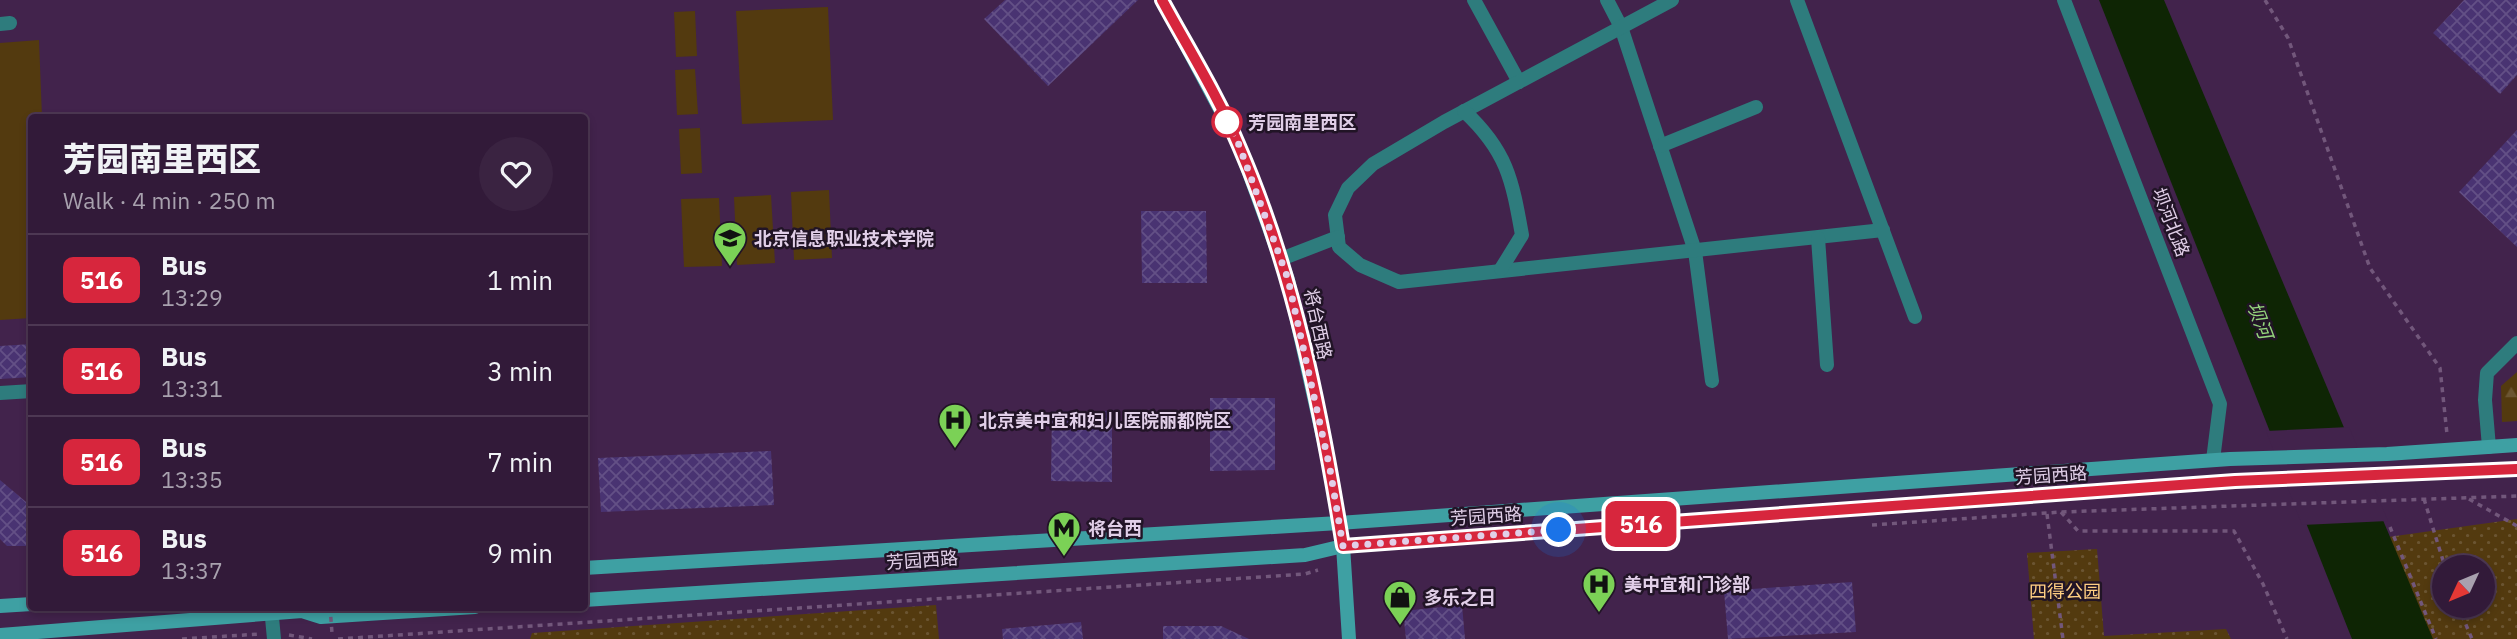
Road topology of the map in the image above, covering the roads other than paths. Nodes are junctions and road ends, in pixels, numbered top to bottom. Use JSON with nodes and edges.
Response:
{"nodes":[{"id":1,"x":1162,"y":0,"type":"edge"},
{"id":2,"x":1474,"y":0,"type":"edge"},
{"id":3,"x":1607,"y":0,"type":"edge"},
{"id":4,"x":1672,"y":0,"type":"edge"},
{"id":5,"x":1797,"y":0,"type":"edge"},
{"id":6,"x":2064,"y":0,"type":"edge"},
{"id":7,"x":1621,"y":27,"type":"junction"},
{"id":8,"x":1519,"y":82,"type":"junction"},
{"id":9,"x":1756,"y":107,"type":"dead end"},
{"id":10,"x":1464,"y":111,"type":"junction"},
{"id":11,"x":1660,"y":146,"type":"junction"},
{"id":12,"x":1883,"y":230,"type":"junction"},
{"id":13,"x":1338,"y":237,"type":"junction"},
{"id":14,"x":1818,"y":238,"type":"junction"},
{"id":15,"x":1695,"y":251,"type":"junction"},
{"id":16,"x":1280,"y":258,"type":"junction"},
{"id":17,"x":1501,"y":269,"type":"junction"},
{"id":18,"x":1915,"y":317,"type":"dead end"},
{"id":19,"x":2517,"y":343,"type":"edge"},
{"id":20,"x":1827,"y":365,"type":"dead end"},
{"id":21,"x":1712,"y":381,"type":"dead end"},
{"id":22,"x":28,"y":391,"type":"edge"},
{"id":23,"x":0,"y":393,"type":"edge"},
{"id":24,"x":2517,"y":445,"type":"edge"},
{"id":25,"x":2488,"y":447,"type":"junction"},
{"id":26,"x":2213,"y":460,"type":"junction"},
{"id":27,"x":2517,"y":469,"type":"edge"},
{"id":28,"x":1339,"y":523,"type":"junction"},
{"id":29,"x":1343,"y":546,"type":"junction"},
{"id":30,"x":588,"y":568,"type":"edge"},
{"id":31,"x":588,"y":600,"type":"edge"},
{"id":32,"x":28,"y":604,"type":"edge"},
{"id":33,"x":0,"y":606,"type":"edge"},
{"id":34,"x":271,"y":611,"type":"edge"},
{"id":35,"x":302,"y":611,"type":"edge"},
{"id":36,"x":302,"y":611,"type":"edge"},
{"id":37,"x":413,"y":611,"type":"edge"},
{"id":38,"x":0,"y":635,"type":"edge"},
{"id":39,"x":274,"y":636,"type":"edge"},
{"id":40,"x":1349,"y":639,"type":"edge"}],
"edges":[{"from":1,"to":16,"type":"main road","name":"将台西路"},
{"from":2,"to":8,"type":"street"},
{"from":3,"to":7,"type":"street"},
{"from":4,"to":7,"type":"street"},
{"from":5,"to":12,"type":"street"},
{"from":6,"to":26,"type":"street","name":"坝河北路"},
{"from":7,"to":8,"type":"street"},
{"from":7,"to":11,"type":"street"},
{"from":8,"to":10,"type":"street"},
{"from":9,"to":11,"type":"street"},
{"from":10,"to":13,"type":"street"},
{"from":10,"to":17,"type":"street"},
{"from":11,"to":15,"type":"street"},
{"from":12,"to":14,"type":"street"},
{"from":12,"to":18,"type":"street"},
{"from":13,"to":16,"type":"street"},
{"from":13,"to":17,"type":"street"},
{"from":14,"to":15,"type":"street"},
{"from":14,"to":20,"type":"street"},
{"from":15,"to":17,"type":"street"},
{"from":15,"to":21,"type":"street"},
{"from":16,"to":28,"type":"main road","name":"将台西路"},
{"from":19,"to":25,"type":"street"},
{"from":22,"to":23,"type":"street"},
{"from":24,"to":25,"type":"main road","name":"芳园西路"},
{"from":25,"to":26,"type":"main road","name":"芳园西路"},
{"from":26,"to":28,"type":"main road","name":"芳园西路"},
{"from":27,"to":29,"type":"main road","name":"芳园西路"},
{"from":28,"to":29,"type":"main road","name":"将台西路"},
{"from":28,"to":30,"type":"main road","name":"芳园西路"},
{"from":29,"to":31,"type":"main road","name":"芳园西路"},
{"from":29,"to":40,"type":"main road","name":"将台西路"},
{"from":32,"to":33,"type":"main road"},
{"from":34,"to":35,"type":"main road"},
{"from":34,"to":38,"type":"main road"},
{"from":34,"to":39,"type":"street"},
{"from":36,"to":37,"type":"main road"}]}
